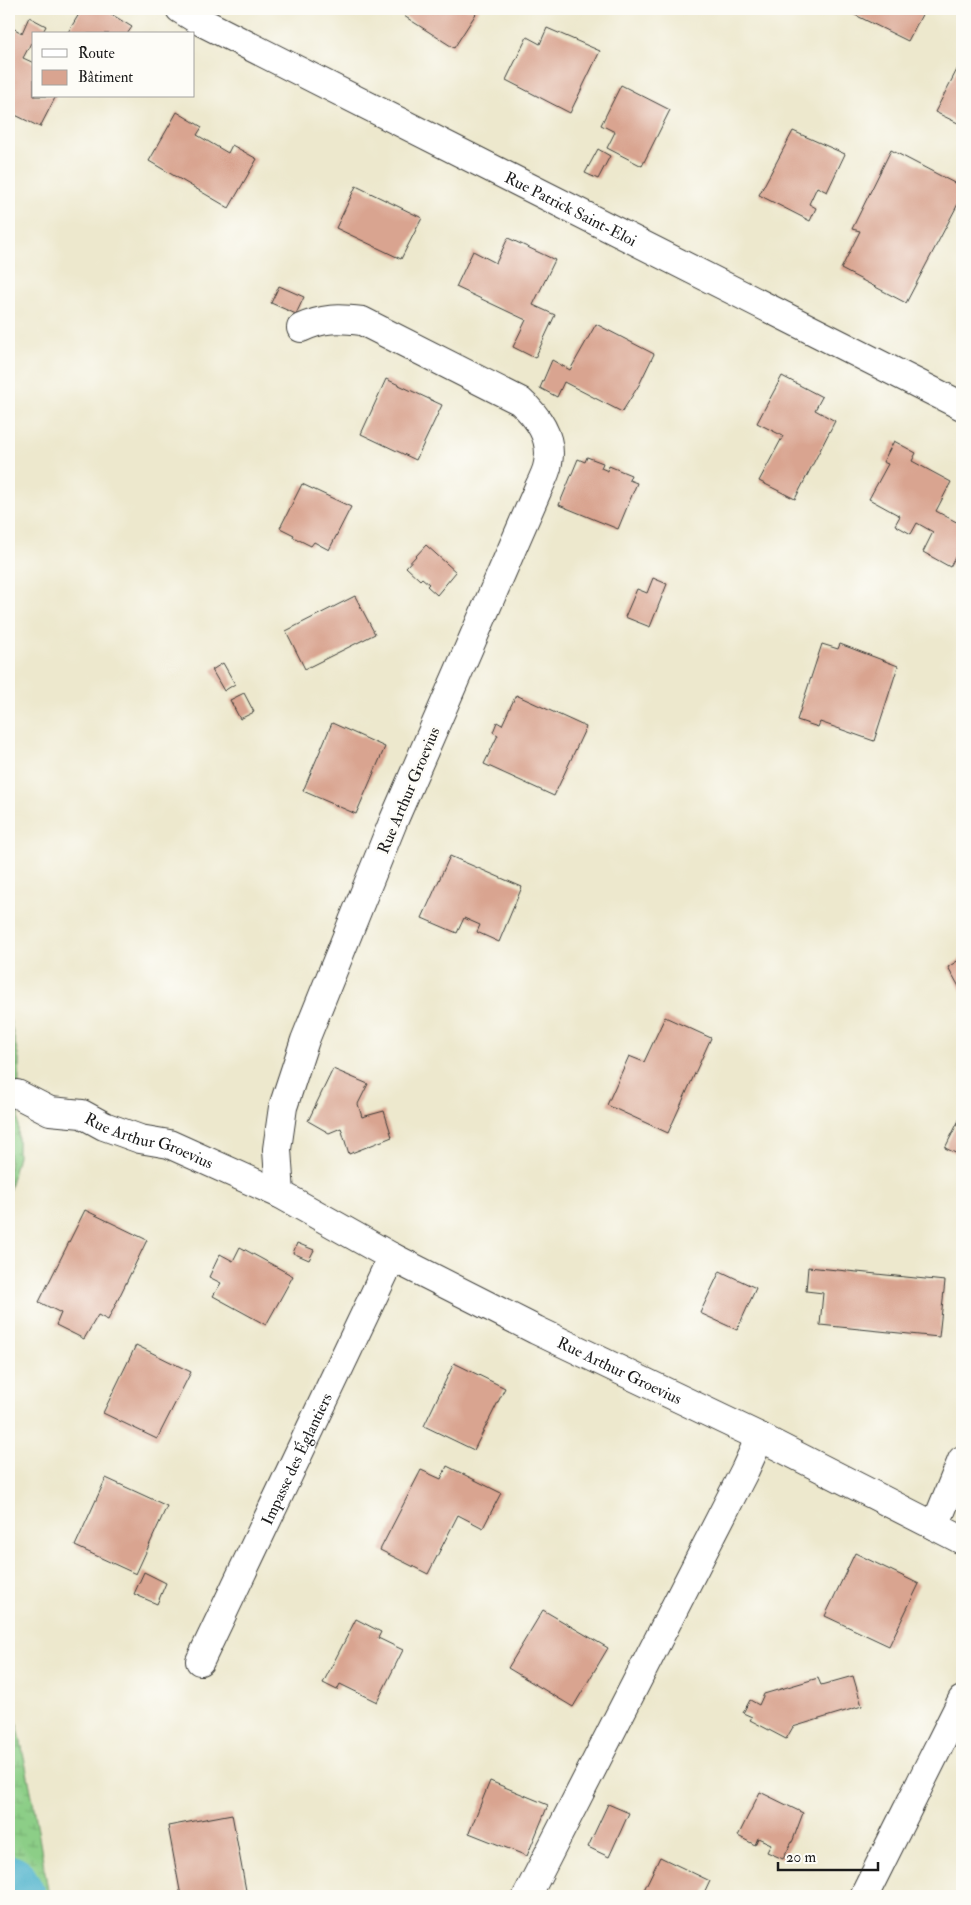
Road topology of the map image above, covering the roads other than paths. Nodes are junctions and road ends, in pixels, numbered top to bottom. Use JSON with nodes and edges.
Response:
{"nodes":[{"id":1,"x":180,"y":9,"type":"edge"},
{"id":2,"x":301,"y":328,"type":"dead end"},
{"id":3,"x":962,"y":406,"type":"edge"},
{"id":4,"x":17,"y":1094,"type":"dead end"},
{"id":5,"x":280,"y":1194,"type":"junction"},
{"id":6,"x":392,"y":1257,"type":"junction"},
{"id":7,"x":760,"y":1437,"type":"junction"},
{"id":8,"x":962,"y":1460,"type":"edge"},
{"id":9,"x":935,"y":1526,"type":"junction"},
{"id":10,"x":962,"y":1540,"type":"edge"},
{"id":11,"x":200,"y":1661,"type":"dead end"},
{"id":12,"x":962,"y":1700,"type":"edge"},
{"id":13,"x":527,"y":1896,"type":"edge"},
{"id":14,"x":864,"y":1896,"type":"edge"}],
"edges":[{"from":1,"to":3,"type":"street","name":"Rue Patrick Saint-Eloi"},
{"from":2,"to":5,"type":"street","name":"Rue Arthur Groevius"},
{"from":4,"to":5,"type":"street","name":"Rue Arthur Groevius"},
{"from":5,"to":6,"type":"street","name":"Rue Arthur Groevius"},
{"from":6,"to":7,"type":"street","name":"Rue Arthur Groevius"},
{"from":6,"to":11,"type":"street","name":"Impasse des Églantiers"},
{"from":7,"to":9,"type":"street","name":"Rue Arthur Groevius"},
{"from":7,"to":13,"type":"street"},
{"from":8,"to":9,"type":"street"},
{"from":9,"to":10,"type":"street","name":"Rue Arthur Groevius"},
{"from":12,"to":14,"type":"street"}]}
